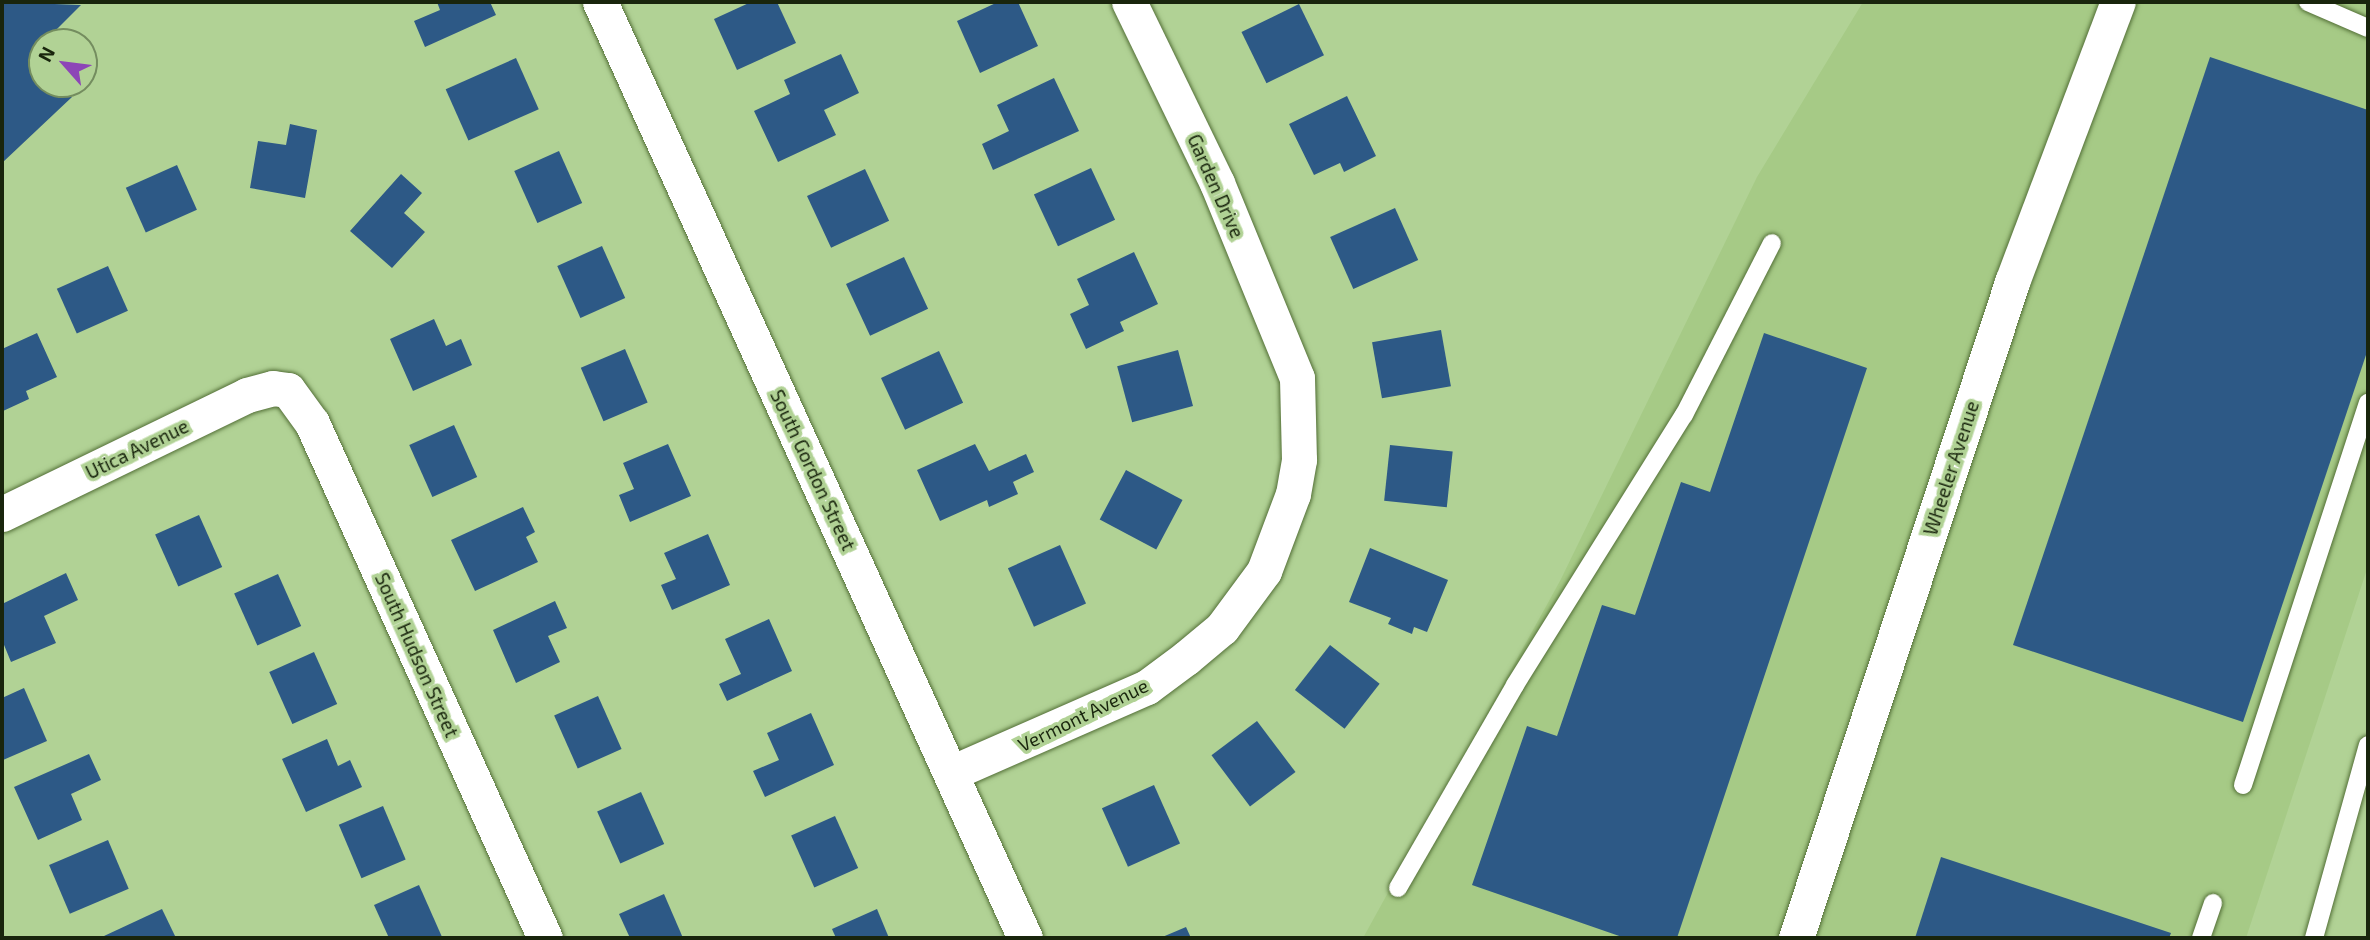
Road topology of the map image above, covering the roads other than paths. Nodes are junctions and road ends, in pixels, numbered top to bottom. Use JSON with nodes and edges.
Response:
{"nodes":[{"id":1,"x":600,"y":2,"type":"edge"},
{"id":2,"x":1129,"y":2,"type":"edge"},
{"id":3,"x":2118,"y":2,"type":"edge"},
{"id":4,"x":2308,"y":2,"type":"edge"},
{"id":5,"x":2368,"y":28,"type":"edge"},
{"id":6,"x":1772,"y":243,"type":"dead end"},
{"id":7,"x":1295,"y":374,"type":"joint"},
{"id":8,"x":273,"y":388,"type":"joint"},
{"id":9,"x":2368,"y":402,"type":"edge"},
{"id":10,"x":2,"y":514,"type":"edge"},
{"id":11,"x":2368,"y":746,"type":"edge"},
{"id":12,"x":951,"y":773,"type":"junction"},
{"id":13,"x":2243,"y":785,"type":"dead end"},
{"id":14,"x":1398,"y":888,"type":"dead end"},
{"id":15,"x":2213,"y":903,"type":"dead end"},
{"id":16,"x":545,"y":938,"type":"edge"},
{"id":17,"x":1025,"y":938,"type":"edge"},
{"id":18,"x":1796,"y":938,"type":"edge"},
{"id":19,"x":2201,"y":938,"type":"edge"},
{"id":20,"x":2314,"y":938,"type":"edge"}],
"edges":[{"from":1,"to":12,"type":"street","name":"South Gordon Street"},
{"from":2,"to":7,"type":"street","name":"Garden Drive"},
{"from":3,"to":18,"type":"street","name":"Wheeler Avenue"},
{"from":4,"to":5,"type":"lane"},
{"from":6,"to":14,"type":"lane"},
{"from":7,"to":12,"type":"street","name":"Vermont Avenue"},
{"from":8,"to":10,"type":"street","name":"Utica Avenue"},
{"from":8,"to":16,"type":"street","name":"South Hudson Street"},
{"from":9,"to":13,"type":"lane"},
{"from":11,"to":20,"type":"lane"},
{"from":12,"to":17,"type":"street","name":"South Gordon Street"},
{"from":15,"to":19,"type":"lane"}]}
